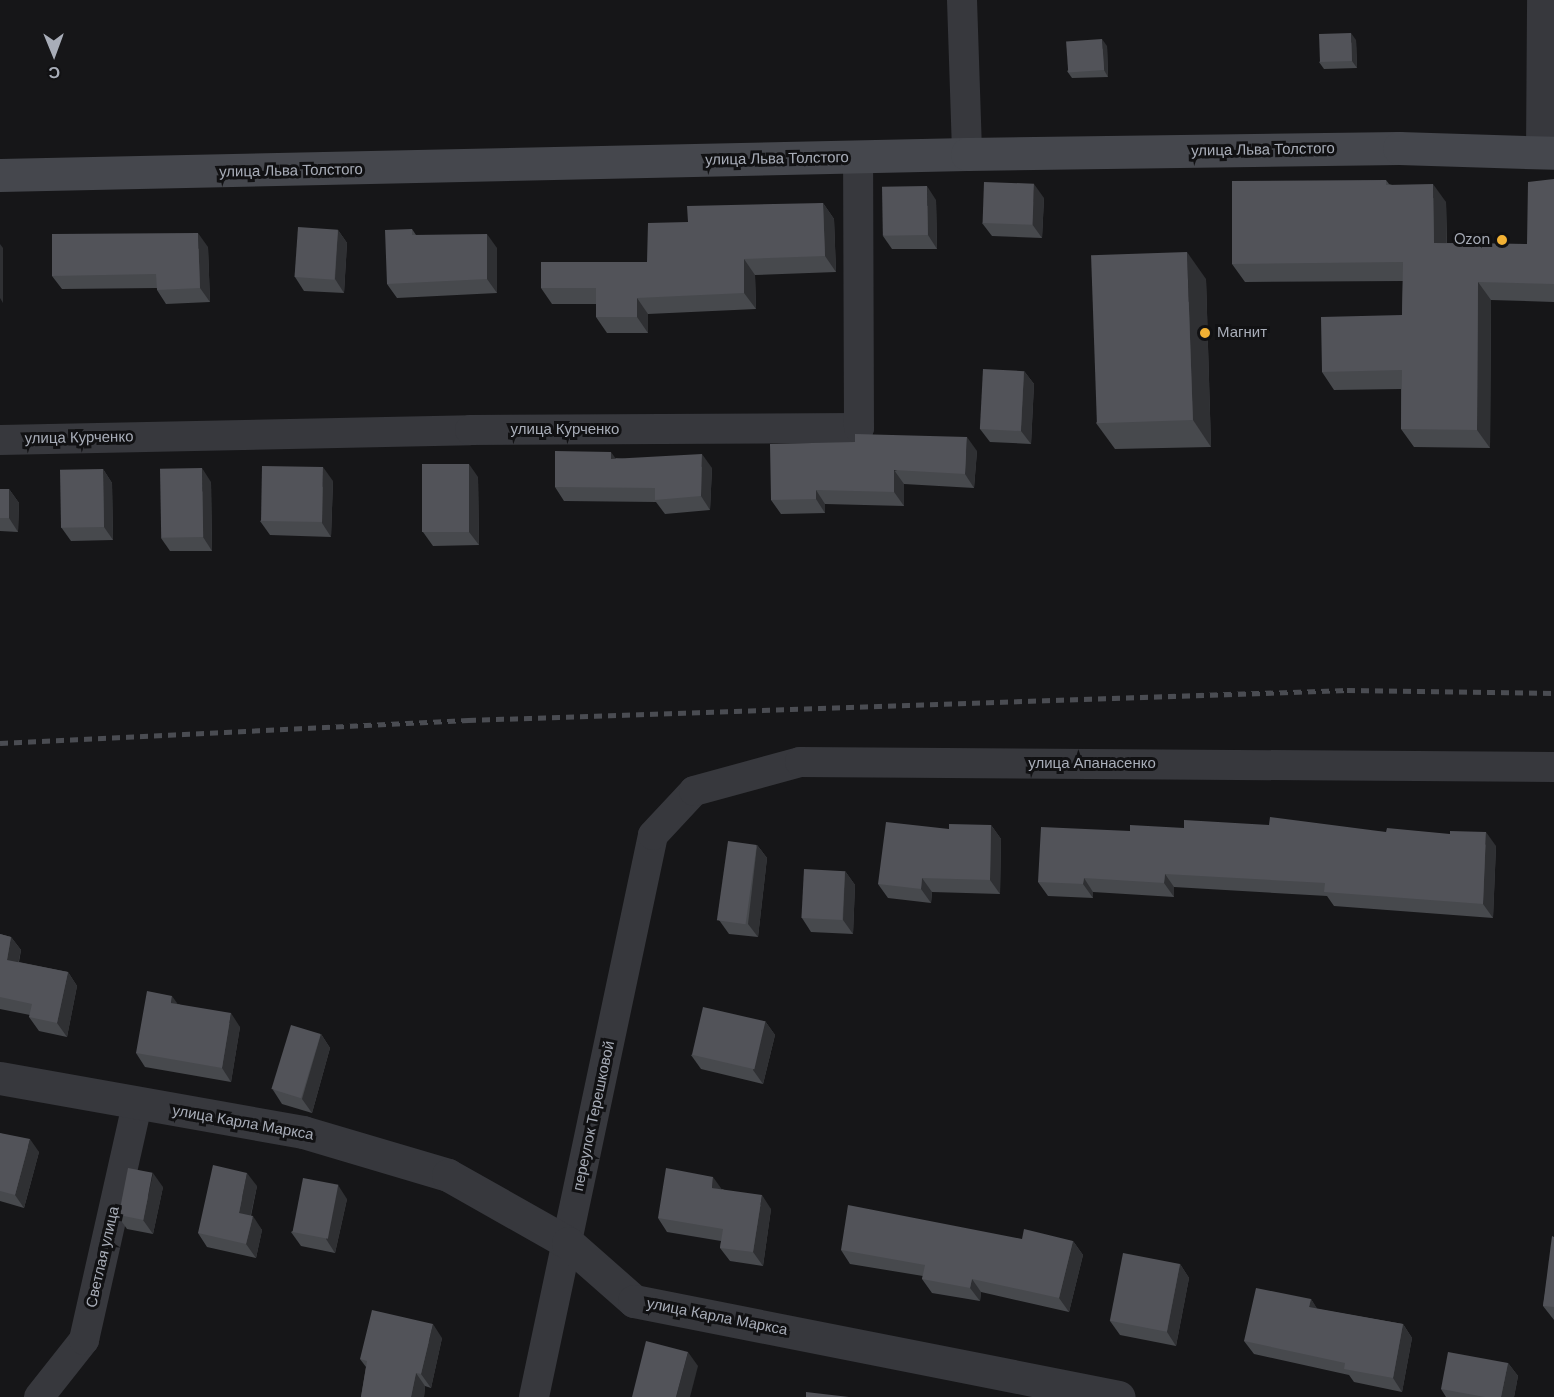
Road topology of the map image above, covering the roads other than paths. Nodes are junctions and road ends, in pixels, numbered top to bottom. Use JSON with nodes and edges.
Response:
{"nodes":[{"id":1,"x":962,"y":0,"type":"edge"},
{"id":2,"x":1542,"y":0,"type":"edge"},
{"id":3,"x":1547,"y":153,"type":"edge"},
{"id":4,"x":967,"y":154,"type":"junction"},
{"id":5,"x":858,"y":156,"type":"junction"},
{"id":6,"x":0,"y":175,"type":"edge"},
{"id":7,"x":0,"y":440,"type":"edge"},
{"id":8,"x":1554,"y":767,"type":"edge"},
{"id":9,"x":653,"y":835,"type":"joint"},
{"id":10,"x":0,"y":1078,"type":"edge"},
{"id":11,"x":137,"y":1104,"type":"junction"},
{"id":12,"x":568,"y":1243,"type":"junction"},
{"id":13,"x":39,"y":1397,"type":"edge"},
{"id":14,"x":534,"y":1397,"type":"edge"},
{"id":15,"x":1119,"y":1397,"type":"edge"}],
"edges":[{"from":1,"to":4,"type":"street"},
{"from":2,"to":3,"type":"street"},
{"from":3,"to":4,"type":"main road","name":"улица Льва Толстого"},
{"from":4,"to":5,"type":"main road","name":"улица Льва Толстого"},
{"from":5,"to":6,"type":"main road","name":"улица Льва Толстого"},
{"from":5,"to":7,"type":"street","name":"улица Курченко"},
{"from":8,"to":9,"type":"street","name":"улица Апанасенко"},
{"from":9,"to":12,"type":"street","name":"переулок Терешковой"},
{"from":10,"to":11,"type":"street","name":"улица Карла Маркса"},
{"from":11,"to":12,"type":"street","name":"улица Карла Маркса"},
{"from":11,"to":13,"type":"street","name":"Светлая улица"},
{"from":12,"to":14,"type":"street","name":"переулок Терешковой"},
{"from":12,"to":15,"type":"street","name":"улица Карла Маркса"}]}
